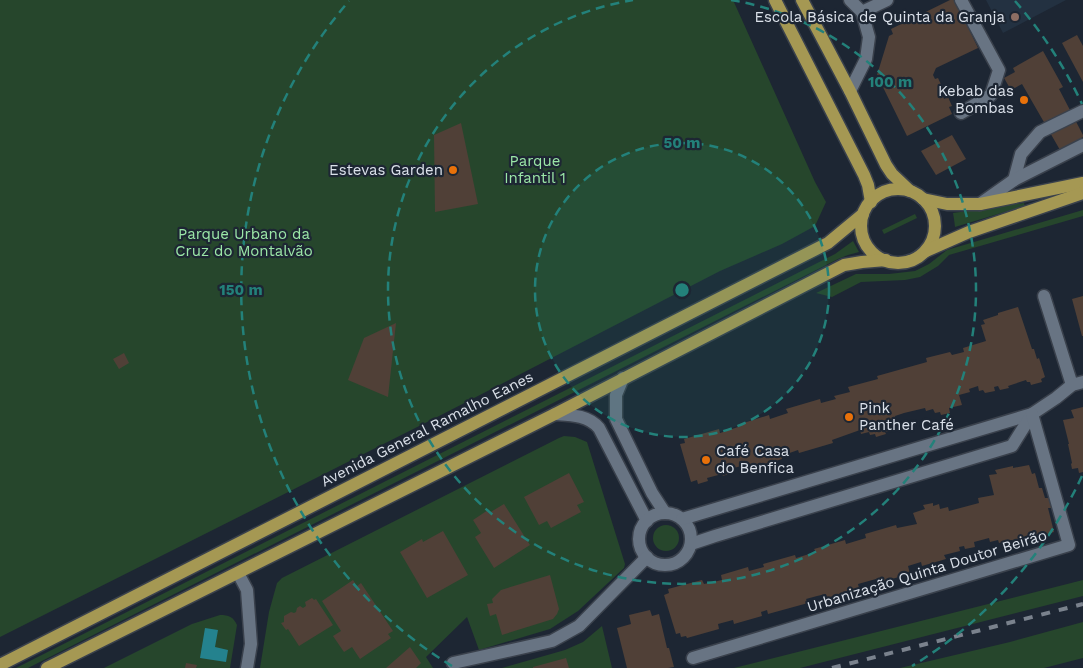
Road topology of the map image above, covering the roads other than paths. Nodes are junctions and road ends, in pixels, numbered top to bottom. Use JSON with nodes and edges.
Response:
{"nodes":[{"id":1,"x":774,"y":0,"type":"edge"},
{"id":2,"x":802,"y":0,"type":"edge"},
{"id":3,"x":850,"y":0,"type":"edge"},
{"id":4,"x":887,"y":0,"type":"edge"},
{"id":5,"x":961,"y":0,"type":"edge"},
{"id":6,"x":862,"y":12,"type":"junction"},
{"id":7,"x":850,"y":91,"type":"junction"},
{"id":8,"x":1083,"y":111,"type":"edge"},
{"id":9,"x":961,"y":113,"type":"dead end"},
{"id":10,"x":1083,"y":145,"type":"edge"},
{"id":11,"x":1014,"y":180,"type":"junction"},
{"id":12,"x":1083,"y":184,"type":"edge"},
{"id":13,"x":910,"y":192,"type":"junction"},
{"id":14,"x":1083,"y":193,"type":"edge"},
{"id":15,"x":923,"y":199,"type":"junction"},
{"id":16,"x":871,"y":202,"type":"junction"},
{"id":17,"x":980,"y":204,"type":"junction"},
{"id":18,"x":863,"y":214,"type":"junction"},
{"id":19,"x":926,"y":251,"type":"junction"},
{"id":20,"x":886,"y":260,"type":"junction"},
{"id":21,"x":1044,"y":296,"type":"dead end"},
{"id":22,"x":623,"y":378,"type":"junction"},
{"id":23,"x":1078,"y":383,"type":"edge"},
{"id":24,"x":555,"y":414,"type":"junction"},
{"id":25,"x":1032,"y":414,"type":"junction"},
{"id":26,"x":665,"y":513,"type":"junction"},
{"id":27,"x":682,"y":519,"type":"junction"},
{"id":28,"x":647,"y":521,"type":"junction"},
{"id":29,"x":691,"y":544,"type":"junction"},
{"id":30,"x":647,"y":557,"type":"junction"},
{"id":31,"x":238,"y":573,"type":"junction"},
{"id":32,"x":693,"y":658,"type":"dead end"},
{"id":33,"x":453,"y":663,"type":"dead end"},
{"id":34,"x":0,"y":665,"type":"edge"},
{"id":35,"x":48,"y":668,"type":"edge"},
{"id":36,"x":247,"y":668,"type":"edge"}],
"edges":[{"from":1,"to":16,"type":"main road"},
{"from":2,"to":7,"type":"main road"},
{"from":3,"to":6,"type":"street"},
{"from":4,"to":6,"type":"street"},
{"from":5,"to":9,"type":"street"},
{"from":6,"to":7,"type":"street"},
{"from":7,"to":13,"type":"main road"},
{"from":8,"to":11,"type":"street"},
{"from":10,"to":11,"type":"street"},
{"from":11,"to":17,"type":"street"},
{"from":12,"to":17,"type":"main road"},
{"from":13,"to":15,"type":"main road"},
{"from":13,"to":16,"type":"main road"},
{"from":14,"to":19,"type":"main road"},
{"from":15,"to":17,"type":"main road"},
{"from":15,"to":19,"type":"main road"},
{"from":16,"to":18,"type":"main road"},
{"from":18,"to":20,"type":"main road"},
{"from":18,"to":34,"type":"main road","name":"Avenida General Ramalho Eanes"},
{"from":19,"to":20,"type":"main road"},
{"from":20,"to":22,"type":"main road"},
{"from":21,"to":23,"type":"street"},
{"from":22,"to":24,"type":"main road"},
{"from":22,"to":26,"type":"street"},
{"from":23,"to":25,"type":"street"},
{"from":24,"to":28,"type":"street"},
{"from":24,"to":31,"type":"main road"},
{"from":25,"to":27,"type":"street"},
{"from":25,"to":29,"type":"street"},
{"from":25,"to":32,"type":"street","name":"Urbanização Quinta Doutor Beirão"},
{"from":26,"to":27,"type":"street"},
{"from":26,"to":28,"type":"street"},
{"from":27,"to":29,"type":"street"},
{"from":28,"to":30,"type":"street"},
{"from":29,"to":30,"type":"street"},
{"from":30,"to":33,"type":"street"},
{"from":31,"to":35,"type":"main road"},
{"from":31,"to":36,"type":"street"}]}
